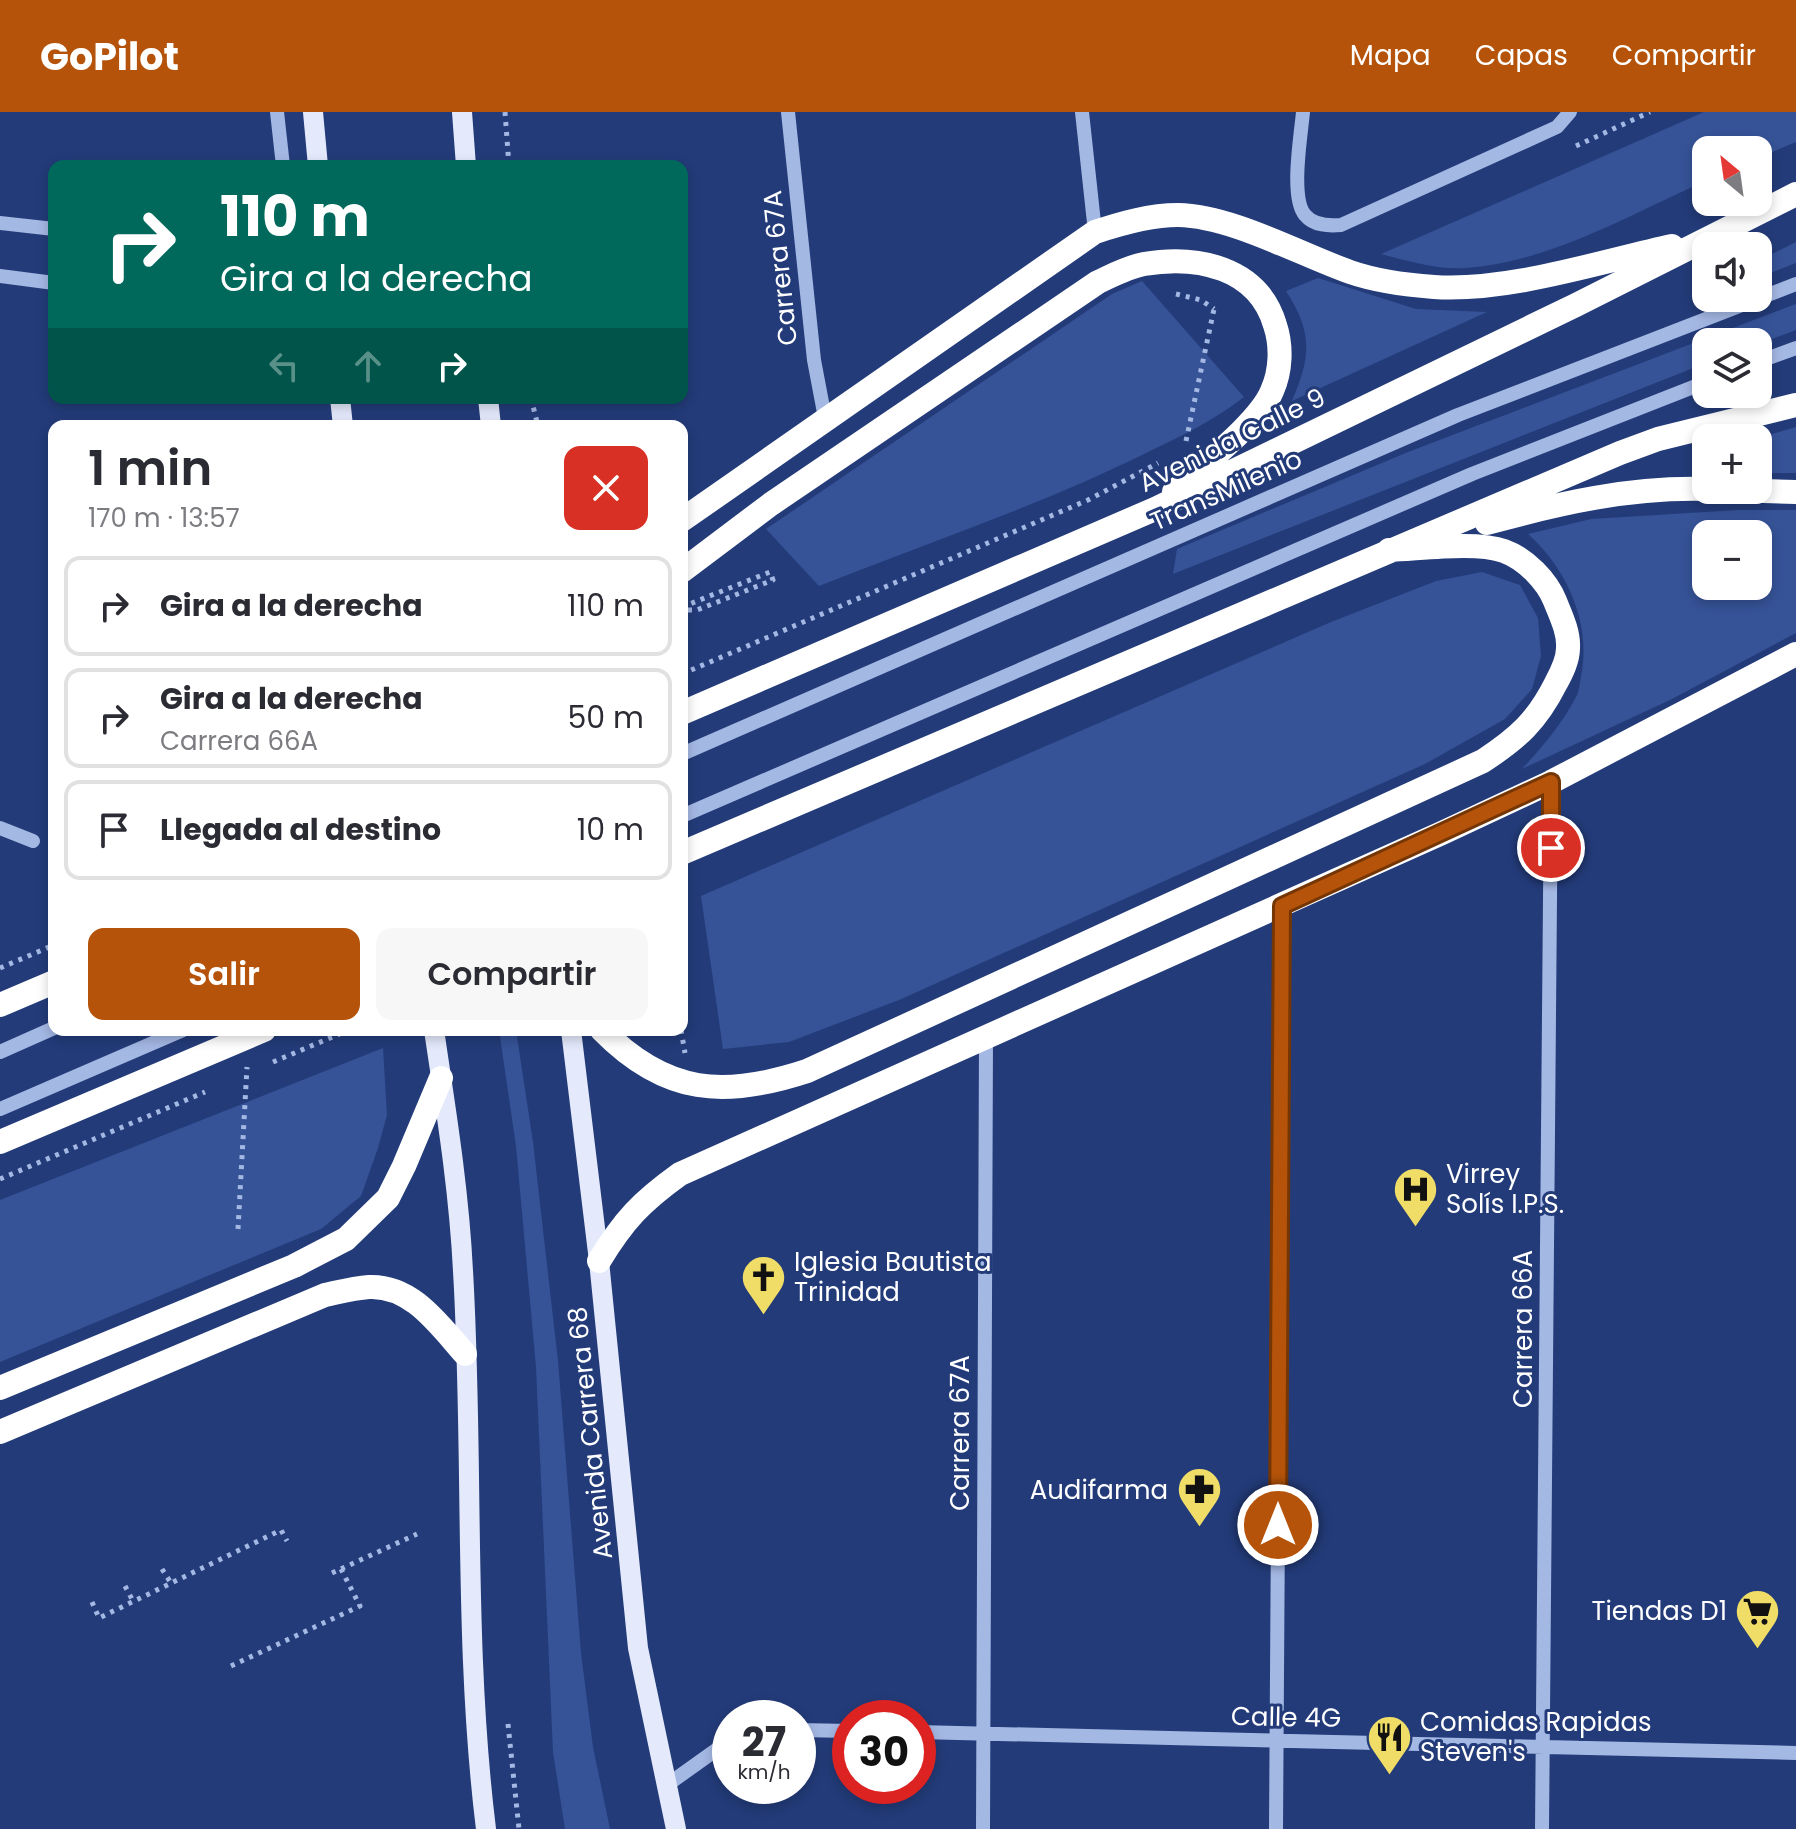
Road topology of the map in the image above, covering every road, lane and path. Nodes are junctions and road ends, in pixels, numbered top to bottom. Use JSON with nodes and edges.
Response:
{"nodes":[{"id":1,"x":277,"y":112,"type":"edge"},
{"id":2,"x":313,"y":112,"type":"edge"},
{"id":3,"x":462,"y":112,"type":"edge"},
{"id":4,"x":505,"y":112,"type":"edge"},
{"id":5,"x":788,"y":112,"type":"edge"},
{"id":6,"x":1082,"y":112,"type":"edge"},
{"id":7,"x":1303,"y":112,"type":"edge"},
{"id":8,"x":1570,"y":112,"type":"edge"},
{"id":9,"x":282,"y":160,"type":"edge"},
{"id":10,"x":317,"y":160,"type":"edge"},
{"id":11,"x":466,"y":160,"type":"edge"},
{"id":12,"x":509,"y":160,"type":"edge"},
{"id":13,"x":1796,"y":194,"type":"edge"},
{"id":14,"x":0,"y":223,"type":"edge"},
{"id":15,"x":48,"y":228,"type":"edge"},
{"id":16,"x":1095,"y":232,"type":"junction"},
{"id":17,"x":1717,"y":232,"type":"edge"},
{"id":18,"x":1692,"y":241,"type":"edge"},
{"id":19,"x":1692,"y":245,"type":"edge"},
{"id":20,"x":0,"y":276,"type":"edge"},
{"id":21,"x":48,"y":282,"type":"edge"},
{"id":22,"x":1796,"y":284,"type":"edge"},
{"id":23,"x":1214,"y":309,"type":"dead end"},
{"id":24,"x":1796,"y":348,"type":"edge"},
{"id":25,"x":1772,"y":357,"type":"edge"},
{"id":26,"x":1692,"y":388,"type":"edge"},
{"id":27,"x":1796,"y":405,"type":"edge"},
{"id":28,"x":825,"y":418,"type":"junction"},
{"id":29,"x":1184,"y":450,"type":"dead end"},
{"id":30,"x":1170,"y":457,"type":"dead end"},
{"id":31,"x":1692,"y":489,"type":"edge"},
{"id":32,"x":1772,"y":491,"type":"edge"},
{"id":33,"x":1796,"y":492,"type":"edge"},
{"id":34,"x":1155,"y":509,"type":"junction"},
{"id":35,"x":688,"y":516,"type":"edge"},
{"id":36,"x":1389,"y":550,"type":"junction"},
{"id":37,"x":688,"y":566,"type":"edge"},
{"id":38,"x":688,"y":608,"type":"edge"},
{"id":39,"x":688,"y":611,"type":"edge"},
{"id":40,"x":1796,"y":654,"type":"edge"},
{"id":41,"x":688,"y":671,"type":"edge"},
{"id":42,"x":688,"y":710,"type":"edge"},
{"id":43,"x":688,"y":751,"type":"edge"},
{"id":44,"x":1551,"y":782,"type":"junction"},
{"id":45,"x":688,"y":813,"type":"edge"},
{"id":46,"x":0,"y":828,"type":"edge"},
{"id":47,"x":33,"y":841,"type":"dead end"},
{"id":48,"x":688,"y":850,"type":"edge"},
{"id":49,"x":1282,"y":906,"type":"junction"},
{"id":50,"x":48,"y":948,"type":"edge"},
{"id":51,"x":0,"y":968,"type":"edge"},
{"id":52,"x":48,"y":985,"type":"edge"},
{"id":53,"x":0,"y":1005,"type":"edge"},
{"id":54,"x":48,"y":1031,"type":"edge"},
{"id":55,"x":169,"y":1036,"type":"edge"},
{"id":56,"x":250,"y":1036,"type":"edge"},
{"id":57,"x":335,"y":1036,"type":"edge"},
{"id":58,"x":435,"y":1036,"type":"edge"},
{"id":59,"x":572,"y":1036,"type":"edge"},
{"id":60,"x":609,"y":1036,"type":"edge"},
{"id":61,"x":986,"y":1038,"type":"junction"},
{"id":62,"x":0,"y":1052,"type":"edge"},
{"id":63,"x":248,"y":1061,"type":"dead end"},
{"id":64,"x":441,"y":1078,"type":"junction"},
{"id":65,"x":233,"y":1080,"type":"dead end"},
{"id":66,"x":218,"y":1086,"type":"dead end"},
{"id":67,"x":0,"y":1109,"type":"edge"},
{"id":68,"x":0,"y":1142,"type":"edge"},
{"id":69,"x":0,"y":1179,"type":"edge"},
{"id":70,"x":238,"y":1229,"type":"dead end"},
{"id":71,"x":599,"y":1261,"type":"junction"},
{"id":72,"x":465,"y":1354,"type":"junction"},
{"id":73,"x":0,"y":1388,"type":"edge"},
{"id":74,"x":0,"y":1432,"type":"edge"},
{"id":75,"x":417,"y":1534,"type":"dead end"},
{"id":76,"x":287,"y":1541,"type":"dead end"},
{"id":77,"x":162,"y":1569,"type":"dead end"},
{"id":78,"x":341,"y":1569,"type":"junction"},
{"id":79,"x":332,"y":1573,"type":"dead end"},
{"id":80,"x":171,"y":1583,"type":"junction"},
{"id":81,"x":125,"y":1586,"type":"dead end"},
{"id":82,"x":133,"y":1601,"type":"junction"},
{"id":83,"x":92,"y":1602,"type":"dead end"},
{"id":84,"x":231,"y":1666,"type":"dead end"},
{"id":85,"x":936,"y":1733,"type":"edge"},
{"id":86,"x":984,"y":1734,"type":"junction"},
{"id":87,"x":1277,"y":1741,"type":"junction"},
{"id":88,"x":1543,"y":1747,"type":"junction"},
{"id":89,"x":712,"y":1753,"type":"edge"},
{"id":90,"x":1796,"y":1753,"type":"edge"},
{"id":91,"x":667,"y":1785,"type":"junction"},
{"id":92,"x":486,"y":1829,"type":"edge"},
{"id":93,"x":676,"y":1829,"type":"edge"},
{"id":94,"x":983,"y":1829,"type":"edge"},
{"id":95,"x":1276,"y":1829,"type":"edge"},
{"id":96,"x":1542,"y":1829,"type":"edge"}],
"edges":[{"from":1,"to":9,"type":"street"},
{"from":2,"to":10,"type":"main road"},
{"from":3,"to":11,"type":"main road"},
{"from":4,"to":12,"type":"path"},
{"from":5,"to":28,"type":"street","name":"Carrera 67A"},
{"from":6,"to":16,"type":"street"},
{"from":7,"to":8,"type":"street"},
{"from":13,"to":17,"type":"highway","name":"Avenida Calle 9"},
{"from":14,"to":15,"type":"street"},
{"from":16,"to":18,"type":"highway"},
{"from":16,"to":28,"type":"highway"},
{"from":19,"to":34,"type":"highway","name":"Avenida Calle 9"},
{"from":20,"to":21,"type":"street"},
{"from":22,"to":43,"type":"street","name":"TransMilenio"},
{"from":23,"to":29,"type":"path"},
{"from":24,"to":25,"type":"street"},
{"from":26,"to":45,"type":"street"},
{"from":27,"to":36,"type":"highway"},
{"from":28,"to":35,"type":"highway"},
{"from":30,"to":41,"type":"path"},
{"from":31,"to":36,"type":"highway"},
{"from":32,"to":33,"type":"highway"},
{"from":34,"to":37,"type":"highway"},
{"from":34,"to":42,"type":"highway","name":"Avenida Calle 9"},
{"from":36,"to":48,"type":"highway"},
{"from":36,"to":60,"type":"highway"},
{"from":38,"to":39,"type":"path"},
{"from":40,"to":44,"type":"highway"},
{"from":44,"to":49,"type":"highway"},
{"from":44,"to":88,"type":"street","name":"Carrera 66A"},
{"from":46,"to":47,"type":"street"},
{"from":49,"to":61,"type":"highway"},
{"from":49,"to":87,"type":"street"},
{"from":50,"to":51,"type":"path"},
{"from":52,"to":53,"type":"highway"},
{"from":54,"to":62,"type":"street"},
{"from":55,"to":67,"type":"street"},
{"from":56,"to":68,"type":"highway"},
{"from":57,"to":65,"type":"path"},
{"from":58,"to":64,"type":"main road"},
{"from":59,"to":71,"type":"main road","name":"Avenida Carrera 68"},
{"from":61,"to":71,"type":"highway"},
{"from":61,"to":86,"type":"street","name":"Carrera 67A"},
{"from":63,"to":70,"type":"path"},
{"from":64,"to":72,"type":"main road"},
{"from":64,"to":73,"type":"highway"},
{"from":66,"to":69,"type":"path"},
{"from":71,"to":91,"type":"main road","name":"Avenida Carrera 68"},
{"from":72,"to":74,"type":"highway"},
{"from":72,"to":92,"type":"main road"},
{"from":75,"to":78,"type":"path"},
{"from":76,"to":80,"type":"path"},
{"from":77,"to":80,"type":"path"},
{"from":78,"to":79,"type":"path"},
{"from":78,"to":84,"type":"path"},
{"from":80,"to":82,"type":"path"},
{"from":81,"to":82,"type":"path"},
{"from":82,"to":83,"type":"path"},
{"from":85,"to":86,"type":"street","name":"Calle 4G"},
{"from":86,"to":87,"type":"street","name":"Calle 4G"},
{"from":86,"to":94,"type":"street","name":"Carrera 67A"},
{"from":87,"to":88,"type":"street","name":"Calle 4G"},
{"from":87,"to":95,"type":"street"},
{"from":88,"to":90,"type":"street","name":"Calle 4G"},
{"from":88,"to":96,"type":"street","name":"Carrera 66A"},
{"from":89,"to":91,"type":"street"},
{"from":91,"to":93,"type":"main road","name":"Avenida Carrera 68"}]}
